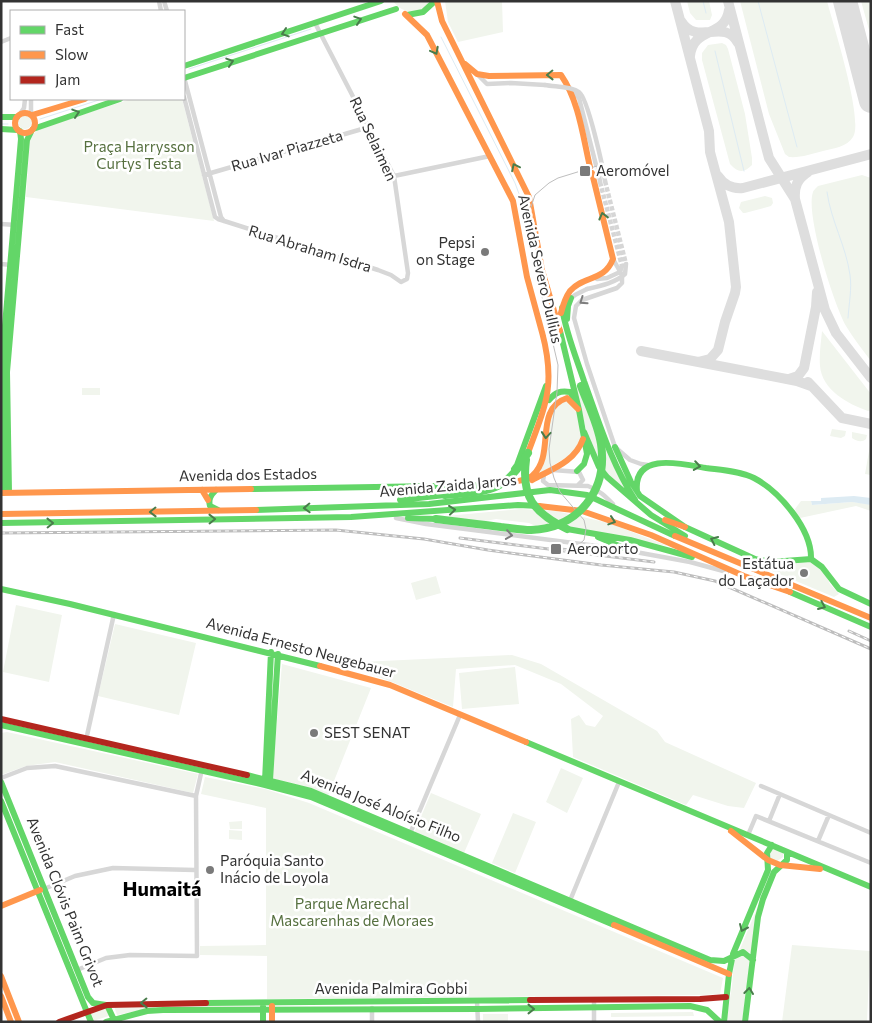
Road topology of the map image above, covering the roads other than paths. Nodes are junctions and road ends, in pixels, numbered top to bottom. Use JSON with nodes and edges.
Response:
{"nodes":[{"id":1,"x":381,"y":1,"type":"edge"},
{"id":2,"x":389,"y":1,"type":"edge"},
{"id":3,"x":436,"y":1,"type":"edge"},
{"id":4,"x":396,"y":10,"type":"junction"},
{"id":5,"x":405,"y":14,"type":"junction"},
{"id":6,"x":317,"y":22,"type":"junction"},
{"id":7,"x":321,"y":32,"type":"junction"},
{"id":8,"x":457,"y":53,"type":"junction"},
{"id":9,"x":185,"y":66,"type":"edge"},
{"id":10,"x":477,"y":74,"type":"junction"},
{"id":11,"x":185,"y":77,"type":"edge"},
{"id":12,"x":185,"y":81,"type":"edge"},
{"id":13,"x":574,"y":92,"type":"dead end"},
{"id":14,"x":25,"y":100,"type":"edge"},
{"id":15,"x":30,"y":100,"type":"edge"},
{"id":16,"x":82,"y":100,"type":"edge"},
{"id":17,"x":117,"y":100,"type":"edge"},
{"id":18,"x":185,"y":100,"type":"edge"},
{"id":19,"x":18,"y":115,"type":"junction"},
{"id":20,"x":32,"y":115,"type":"junction"},
{"id":21,"x":1,"y":117,"type":"edge"},
{"id":22,"x":369,"y":127,"type":"junction"},
{"id":23,"x":1,"y":129,"type":"edge"},
{"id":24,"x":32,"y":130,"type":"junction"},
{"id":25,"x":19,"y":131,"type":"junction"},
{"id":26,"x":491,"y":155,"type":"junction"},
{"id":27,"x":594,"y":169,"type":"junction"},
{"id":28,"x":207,"y":174,"type":"junction"},
{"id":29,"x":394,"y":176,"type":"junction"},
{"id":30,"x":225,"y":222,"type":"junction"},
{"id":31,"x":1,"y":224,"type":"edge"},
{"id":32,"x":17,"y":225,"type":"junction"},
{"id":33,"x":614,"y":261,"type":"junction"},
{"id":34,"x":1,"y":264,"type":"edge"},
{"id":35,"x":13,"y":265,"type":"junction"},
{"id":36,"x":620,"y":272,"type":"junction"},
{"id":37,"x":591,"y":279,"type":"junction"},
{"id":38,"x":405,"y":281,"type":"joint"},
{"id":39,"x":571,"y":298,"type":"junction"},
{"id":40,"x":7,"y":305,"type":"edge"},
{"id":41,"x":562,"y":308,"type":"junction"},
{"id":42,"x":560,"y":331,"type":"junction"},
{"id":43,"x":542,"y":332,"type":"junction"},
{"id":44,"x":568,"y":334,"type":"junction"},
{"id":45,"x":577,"y":360,"type":"junction"},
{"id":46,"x":587,"y":364,"type":"junction"},
{"id":47,"x":547,"y":403,"type":"junction"},
{"id":48,"x":579,"y":410,"type":"junction"},
{"id":49,"x":4,"y":419,"type":"edge"},
{"id":50,"x":584,"y":432,"type":"junction"},
{"id":51,"x":616,"y":447,"type":"junction"},
{"id":52,"x":528,"y":453,"type":"junction"},
{"id":53,"x":648,"y":465,"type":"junction"},
{"id":54,"x":547,"y":471,"type":"junction"},
{"id":55,"x":577,"y":471,"type":"junction"},
{"id":56,"x":496,"y":485,"type":"junction"},
{"id":57,"x":577,"y":485,"type":"junction"},
{"id":58,"x":202,"y":490,"type":"junction"},
{"id":59,"x":216,"y":490,"type":"junction"},
{"id":60,"x":4,"y":493,"type":"edge"},
{"id":61,"x":638,"y":498,"type":"junction"},
{"id":62,"x":208,"y":500,"type":"junction"},
{"id":63,"x":356,"y":507,"type":"junction"},
{"id":64,"x":615,"y":507,"type":"junction"},
{"id":65,"x":220,"y":511,"type":"junction"},
{"id":66,"x":1,"y":514,"type":"edge"},
{"id":67,"x":651,"y":515,"type":"junction"},
{"id":68,"x":351,"y":517,"type":"junction"},
{"id":69,"x":396,"y":518,"type":"junction"},
{"id":70,"x":1,"y":524,"type":"edge"},
{"id":71,"x":685,"y":527,"type":"junction"},
{"id":72,"x":587,"y":532,"type":"junction"},
{"id":73,"x":705,"y":549,"type":"junction"},
{"id":74,"x":631,"y":551,"type":"junction"},
{"id":75,"x":810,"y":559,"type":"junction"},
{"id":76,"x":744,"y":576,"type":"junction"},
{"id":77,"x":1,"y":590,"type":"edge"},
{"id":78,"x":871,"y":604,"type":"edge"},
{"id":79,"x":114,"y":614,"type":"junction"},
{"id":80,"x":871,"y":618,"type":"edge"},
{"id":81,"x":871,"y":627,"type":"edge"},
{"id":82,"x":275,"y":653,"type":"junction"},
{"id":83,"x":460,"y":715,"type":"junction"},
{"id":84,"x":1,"y":719,"type":"edge"},
{"id":85,"x":1,"y":725,"type":"edge"},
{"id":86,"x":85,"y":741,"type":"junction"},
{"id":87,"x":202,"y":768,"type":"junction"},
{"id":88,"x":1,"y":778,"type":"edge"},
{"id":89,"x":267,"y":781,"type":"junction"},
{"id":90,"x":1,"y":782,"type":"edge"},
{"id":91,"x":619,"y":782,"type":"junction"},
{"id":92,"x":761,"y":786,"type":"dead end"},
{"id":93,"x":780,"y":794,"type":"junction"},
{"id":94,"x":196,"y":796,"type":"junction"},
{"id":95,"x":1,"y":801,"type":"edge"},
{"id":96,"x":829,"y":815,"type":"junction"},
{"id":97,"x":770,"y":821,"type":"junction"},
{"id":98,"x":722,"y":825,"type":"junction"},
{"id":99,"x":871,"y":833,"type":"edge"},
{"id":100,"x":409,"y":835,"type":"junction"},
{"id":101,"x":748,"y":836,"type":"junction"},
{"id":102,"x":818,"y":841,"type":"junction"},
{"id":103,"x":772,"y":845,"type":"junction"},
{"id":104,"x":787,"y":852,"type":"junction"},
{"id":105,"x":768,"y":860,"type":"junction"},
{"id":106,"x":871,"y":863,"type":"edge"},
{"id":107,"x":780,"y":865,"type":"junction"},
{"id":108,"x":195,"y":870,"type":"junction"},
{"id":109,"x":829,"y":870,"type":"junction"},
{"id":110,"x":871,"y":887,"type":"edge"},
{"id":111,"x":41,"y":890,"type":"junction"},
{"id":112,"x":569,"y":903,"type":"junction"},
{"id":113,"x":1,"y":906,"type":"edge"},
{"id":114,"x":733,"y":954,"type":"junction"},
{"id":115,"x":753,"y":960,"type":"junction"},
{"id":116,"x":77,"y":970,"type":"junction"},
{"id":117,"x":729,"y":974,"type":"junction"},
{"id":118,"x":1,"y":976,"type":"edge"},
{"id":119,"x":1,"y":996,"type":"edge"},
{"id":120,"x":726,"y":997,"type":"junction"},
{"id":121,"x":594,"y":1004,"type":"junction"},
{"id":122,"x":107,"y":1005,"type":"junction"},
{"id":123,"x":263,"y":1006,"type":"junction"},
{"id":124,"x":272,"y":1006,"type":"junction"},
{"id":125,"x":372,"y":1006,"type":"junction"},
{"id":126,"x":477,"y":1006,"type":"junction"},
{"id":127,"x":86,"y":1012,"type":"junction"},
{"id":128,"x":112,"y":1021,"type":"edge"},
{"id":129,"x":11,"y":1022,"type":"edge"},
{"id":130,"x":20,"y":1022,"type":"edge"},
{"id":131,"x":59,"y":1022,"type":"edge"},
{"id":132,"x":91,"y":1022,"type":"edge"},
{"id":133,"x":263,"y":1022,"type":"edge"},
{"id":134,"x":272,"y":1022,"type":"edge"},
{"id":135,"x":372,"y":1022,"type":"edge"},
{"id":136,"x":478,"y":1022,"type":"edge"},
{"id":137,"x":594,"y":1022,"type":"edge"},
{"id":138,"x":720,"y":1022,"type":"edge"},
{"id":139,"x":724,"y":1022,"type":"edge"},
{"id":140,"x":745,"y":1022,"type":"edge"}],
"edges":[{"from":1,"to":6,"type":"main road"},
{"from":2,"to":4,"type":"main road"},
{"from":3,"to":5,"type":"main road"},
{"from":3,"to":8,"type":"main road","name":"Avenida Severo Dullius"},
{"from":4,"to":5,"type":"main road","name":"Avenida Severo Dullius"},
{"from":7,"to":4,"type":"main road","one_way":true},
{"from":5,"to":26,"type":"main road","name":"Avenida Severo Dullius","one_way":true},
{"from":6,"to":7,"type":"street","name":"Rua Selaimen"},
{"from":6,"to":9,"type":"main road","one_way":true},
{"from":11,"to":7,"type":"main road","one_way":true},
{"from":7,"to":22,"type":"street","name":"Rua Selaimen"},
{"from":8,"to":10,"type":"main road"},
{"from":42,"to":8,"type":"main road","name":"Avenida Severo Dullius","one_way":true},
{"from":27,"to":10,"type":"main road","one_way":true},
{"from":10,"to":27,"type":"street","bridge":true},
{"from":12,"to":28,"type":"street"},
{"from":13,"to":27,"type":"street"},
{"from":14,"to":19,"type":"street"},
{"from":15,"to":20,"type":"street"},
{"from":16,"to":20,"type":"main road"},
{"from":24,"to":17,"type":"main road","one_way":true},
{"from":18,"to":28,"type":"street"},
{"from":19,"to":20,"type":"main road"},
{"from":19,"to":21,"type":"main road"},
{"from":19,"to":25,"type":"main road"},
{"from":20,"to":24,"type":"main road"},
{"from":22,"to":28,"type":"street","name":"Rua Ivar Piazzeta"},
{"from":22,"to":29,"type":"street","name":"Rua Selaimen"},
{"from":23,"to":25,"type":"main road"},
{"from":24,"to":25,"type":"main road"},
{"from":24,"to":32,"type":"main road"},
{"from":25,"to":32,"type":"main road"},
{"from":26,"to":29,"type":"street"},
{"from":26,"to":43,"type":"main road","name":"Avenida Severo Dullius"},
{"from":33,"to":27,"type":"main road","one_way":true},
{"from":28,"to":30,"type":"street"},
{"from":28,"to":30,"type":"street","name":"Rua Abraham Isdra"},
{"from":29,"to":38,"type":"street","name":"Rua Selaimen"},
{"from":30,"to":38,"type":"street","name":"Rua Abraham Isdra"},
{"from":31,"to":32,"type":"street"},
{"from":32,"to":35,"type":"main road"},
{"from":33,"to":36,"type":"street"},
{"from":33,"to":37,"type":"main road"},
{"from":34,"to":35,"type":"street"},
{"from":35,"to":40,"type":"main road"},
{"from":36,"to":37,"type":"street"},
{"from":36,"to":39,"type":"street","bridge":true},
{"from":36,"to":46,"type":"street","one_way":true},
{"from":37,"to":41,"type":"main road"},
{"from":39,"to":41,"type":"street"},
{"from":39,"to":44,"type":"main road"},
{"from":40,"to":49,"type":"main road"},
{"from":41,"to":42,"type":"main road"},
{"from":41,"to":44,"type":"main road"},
{"from":42,"to":48,"type":"main road"},
{"from":42,"to":69,"type":"main road","bridge":true},
{"from":43,"to":47,"type":"main road"},
{"from":43,"to":56,"type":"main road","name":"Avenida Severo Dullius"},
{"from":44,"to":45,"type":"main road"},
{"from":45,"to":46,"type":"main road"},
{"from":45,"to":61,"type":"main road"},
{"from":46,"to":51,"type":"street"},
{"from":47,"to":48,"type":"main road"},
{"from":47,"to":52,"type":"main road"},
{"from":48,"to":50,"type":"main road"},
{"from":48,"to":56,"type":"main road","one_way":true},
{"from":49,"to":60,"type":"main road"},
{"from":50,"to":54,"type":"main road"},
{"from":50,"to":55,"type":"main road"},
{"from":50,"to":61,"type":"main road"},
{"from":51,"to":53,"type":"street"},
{"from":51,"to":61,"type":"main road"},
{"from":52,"to":63,"type":"main road","bridge":true},
{"from":52,"to":72,"type":"main road","bridge":true},
{"from":53,"to":61,"type":"main road"},
{"from":53,"to":75,"type":"main road","one_way":true},
{"from":54,"to":55,"type":"street"},
{"from":54,"to":56,"type":"main road"},
{"from":54,"to":57,"type":"street"},
{"from":55,"to":57,"type":"street"},
{"from":56,"to":59,"type":"main road","name":"Avenida dos Estados"},
{"from":57,"to":64,"type":"street"},
{"from":58,"to":59,"type":"main road","name":"Avenida dos Estados"},
{"from":58,"to":60,"type":"main road","name":"Avenida dos Estados"},
{"from":58,"to":62,"type":"main road"},
{"from":59,"to":62,"type":"main road"},
{"from":61,"to":67,"type":"main road"},
{"from":61,"to":71,"type":"main road"},
{"from":62,"to":65,"type":"main road"},
{"from":63,"to":64,"type":"main road","name":"Avenida Zaida Jarros"},
{"from":63,"to":65,"type":"main road","name":"Avenida Zaida Jarros","one_way":true},
{"from":64,"to":73,"type":"main road","name":"Avenida Zaida Jarros"},
{"from":65,"to":66,"type":"main road","name":"Avenida Zaida Jarros","one_way":true},
{"from":67,"to":71,"type":"main road"},
{"from":67,"to":73,"type":"main road"},
{"from":68,"to":69,"type":"main road"},
{"from":70,"to":68,"type":"main road","name":"Avenida Zaida Jarros","one_way":true},
{"from":68,"to":76,"type":"main road","name":"Avenida Zaida Jarros","one_way":true},
{"from":69,"to":74,"type":"street","one_way":true},
{"from":75,"to":71,"type":"main road","one_way":true},
{"from":72,"to":74,"type":"main road"},
{"from":72,"to":76,"type":"main road"},
{"from":73,"to":80,"type":"main road","name":"Avenida Zaida Jarros"},
{"from":74,"to":76,"type":"street"},
{"from":75,"to":78,"type":"main road"},
{"from":76,"to":81,"type":"main road","name":"Avenida Zaida Jarros","one_way":true},
{"from":77,"to":79,"type":"main road","name":"Avenida Ernesto Neugebauer"},
{"from":79,"to":82,"type":"main road","name":"Avenida Ernesto Neugebauer"},
{"from":79,"to":86,"type":"street"},
{"from":82,"to":83,"type":"main road","name":"Avenida Ernesto Neugebauer"},
{"from":82,"to":89,"type":"main road"},
{"from":83,"to":91,"type":"main road","name":"Avenida Ernesto Neugebauer"},
{"from":83,"to":100,"type":"street"},
{"from":84,"to":86,"type":"main road","name":"Avenida José Aloísio Filho"},
{"from":85,"to":86,"type":"main road","name":"Avenida José Aloísio Filho"},
{"from":86,"to":87,"type":"main road","name":"Avenida José Aloísio Filho"},
{"from":87,"to":89,"type":"main road","name":"Avenida José Aloísio Filho"},
{"from":87,"to":94,"type":"street"},
{"from":88,"to":94,"type":"street"},
{"from":89,"to":100,"type":"main road","name":"Avenida José Aloísio Filho"},
{"from":90,"to":111,"type":"main road","name":"Avenida Clóvis Paim Grivot"},
{"from":91,"to":98,"type":"main road","name":"Avenida Ernesto Neugebauer"},
{"from":91,"to":112,"type":"street"},
{"from":92,"to":93,"type":"street"},
{"from":93,"to":96,"type":"street"},
{"from":93,"to":97,"type":"street"},
{"from":94,"to":108,"type":"street"},
{"from":95,"to":111,"type":"main road","name":"Avenida Clóvis Paim Grivot"},
{"from":96,"to":99,"type":"street"},
{"from":96,"to":102,"type":"street"},
{"from":97,"to":101,"type":"street"},
{"from":97,"to":102,"type":"street"},
{"from":98,"to":101,"type":"main road","name":"Avenida Ernesto Neugebauer"},
{"from":98,"to":105,"type":"main road","name":"Avenida Ernesto Neugebauer"},
{"from":100,"to":112,"type":"main road","name":"Avenida José Aloísio Filho"},
{"from":101,"to":103,"type":"main road","name":"Avenida Ernesto Neugebauer"},
{"from":102,"to":106,"type":"street"},
{"from":103,"to":104,"type":"main road","name":"Avenida Ernesto Neugebauer"},
{"from":103,"to":105,"type":"main road"},
{"from":104,"to":107,"type":"main road"},
{"from":104,"to":109,"type":"main road","name":"Avenida Ernesto Neugebauer"},
{"from":105,"to":107,"type":"main road","name":"Avenida Ernesto Neugebauer"},
{"from":105,"to":114,"type":"main road","one_way":true},
{"from":107,"to":109,"type":"main road","name":"Avenida Ernesto Neugebauer"},
{"from":107,"to":115,"type":"main road"},
{"from":108,"to":111,"type":"street"},
{"from":108,"to":116,"type":"street"},
{"from":109,"to":110,"type":"main road","name":"Avenida Ernesto Neugebauer"},
{"from":111,"to":113,"type":"main road"},
{"from":111,"to":116,"type":"main road","name":"Avenida Clóvis Paim Grivot"},
{"from":111,"to":127,"type":"main road","name":"Avenida Clóvis Paim Grivot"},
{"from":112,"to":114,"type":"main road","name":"Avenida José Aloísio Filho"},
{"from":112,"to":117,"type":"main road","name":"Avenida José Aloísio Filho"},
{"from":114,"to":115,"type":"main road"},
{"from":114,"to":117,"type":"main road"},
{"from":140,"to":115,"type":"main road","one_way":true},
{"from":116,"to":122,"type":"main road","name":"Avenida Clóvis Paim Grivot"},
{"from":117,"to":120,"type":"main road"},
{"from":118,"to":130,"type":"main road"},
{"from":119,"to":129,"type":"main road"},
{"from":120,"to":121,"type":"main road","name":"Avenida Palmira Gobbi"},
{"from":120,"to":139,"type":"main road"},
{"from":121,"to":126,"type":"main road","name":"Avenida Palmira Gobbi"},
{"from":121,"to":137,"type":"street"},
{"from":121,"to":138,"type":"main road","name":"Avenida Palmira Gobbi"},
{"from":123,"to":122,"type":"main road","name":"Avenida Palmira Gobbi","one_way":true},
{"from":122,"to":127,"type":"main road","name":"Avenida Palmira Gobbi"},
{"from":122,"to":128,"type":"main road","name":"Avenida Clóvis Paim Grivot"},
{"from":123,"to":124,"type":"main road","name":"Avenida Palmira Gobbi"},
{"from":123,"to":128,"type":"main road","name":"Avenida Palmira Gobbi"},
{"from":123,"to":133,"type":"main road"},
{"from":124,"to":125,"type":"main road","name":"Avenida Palmira Gobbi"},
{"from":124,"to":134,"type":"main road"},
{"from":125,"to":126,"type":"main road","name":"Avenida Palmira Gobbi"},
{"from":125,"to":135,"type":"street"},
{"from":126,"to":136,"type":"street"},
{"from":127,"to":131,"type":"main road","name":"Avenida Palmira Gobbi"},
{"from":127,"to":132,"type":"main road","name":"Avenida Clóvis Paim Grivot"}]}
